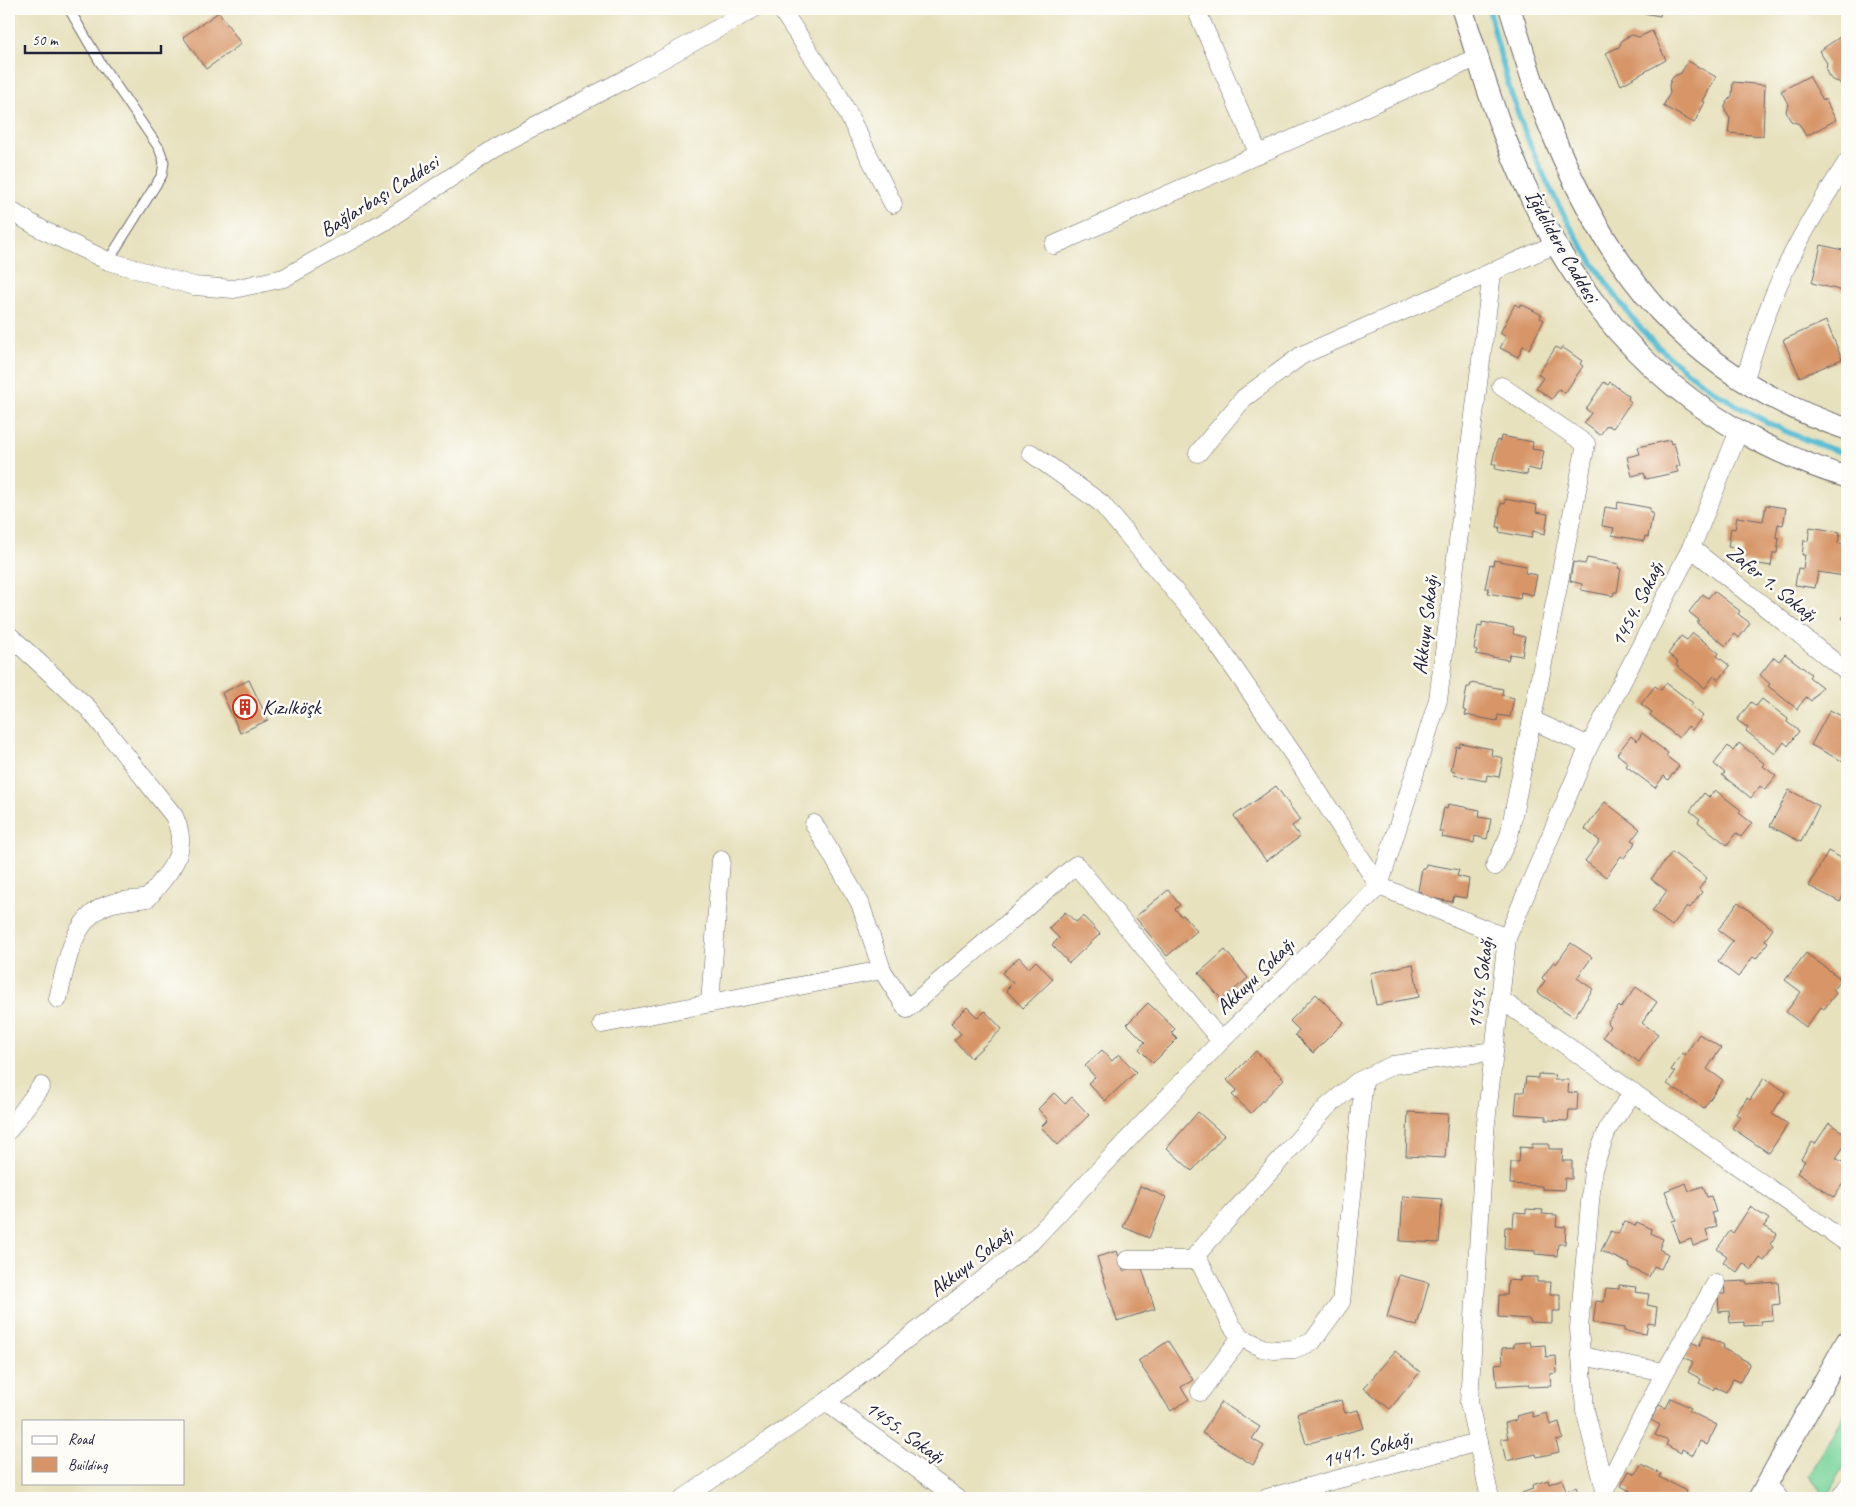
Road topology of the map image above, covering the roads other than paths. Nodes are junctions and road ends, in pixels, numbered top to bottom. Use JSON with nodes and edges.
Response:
{"nodes":[{"id":1,"x":69,"y":9,"type":"edge"},
{"id":2,"x":753,"y":9,"type":"edge"},
{"id":3,"x":781,"y":9,"type":"edge"},
{"id":4,"x":1196,"y":9,"type":"edge"},
{"id":5,"x":1462,"y":9,"type":"edge"},
{"id":6,"x":1510,"y":9,"type":"edge"},
{"id":7,"x":1478,"y":57,"type":"junction"},
{"id":8,"x":1260,"y":155,"type":"junction"},
{"id":9,"x":1847,"y":162,"type":"edge"},
{"id":10,"x":893,"y":204,"type":"dead end"},
{"id":11,"x":9,"y":210,"type":"edge"},
{"id":12,"x":1556,"y":244,"type":"junction"},
{"id":13,"x":1054,"y":245,"type":"dead end"},
{"id":14,"x":108,"y":261,"type":"junction"},
{"id":15,"x":1492,"y":273,"type":"junction"},
{"id":16,"x":1744,"y":382,"type":"junction"},
{"id":17,"x":1501,"y":386,"type":"dead end"},
{"id":18,"x":1847,"y":429,"type":"edge"},
{"id":19,"x":1739,"y":431,"type":"junction"},
{"id":20,"x":1031,"y":453,"type":"dead end"},
{"id":21,"x":1198,"y":454,"type":"dead end"},
{"id":22,"x":1847,"y":476,"type":"edge"},
{"id":23,"x":1691,"y":548,"type":"junction"},
{"id":24,"x":9,"y":635,"type":"edge"},
{"id":25,"x":1847,"y":672,"type":"edge"},
{"id":26,"x":1532,"y":720,"type":"junction"},
{"id":27,"x":1589,"y":746,"type":"junction"},
{"id":28,"x":814,"y":824,"type":"dead end"},
{"id":29,"x":721,"y":860,"type":"dead end"},
{"id":30,"x":1495,"y":866,"type":"dead end"},
{"id":31,"x":1379,"y":886,"type":"junction"},
{"id":32,"x":1507,"y":938,"type":"junction"},
{"id":33,"x":882,"y":970,"type":"junction"},
{"id":34,"x":1500,"y":999,"type":"junction"},
{"id":35,"x":58,"y":1000,"type":"dead end"},
{"id":36,"x":710,"y":1003,"type":"junction"},
{"id":37,"x":602,"y":1024,"type":"dead end"},
{"id":38,"x":1220,"y":1041,"type":"junction"},
{"id":39,"x":1494,"y":1051,"type":"junction"},
{"id":40,"x":1364,"y":1079,"type":"junction"},
{"id":41,"x":41,"y":1086,"type":"dead end"},
{"id":42,"x":1633,"y":1092,"type":"junction"},
{"id":43,"x":9,"y":1130,"type":"edge"},
{"id":44,"x":1847,"y":1243,"type":"edge"},
{"id":45,"x":1127,"y":1260,"type":"dead end"},
{"id":46,"x":1198,"y":1260,"type":"junction"},
{"id":47,"x":1716,"y":1283,"type":"dead end"},
{"id":48,"x":1241,"y":1337,"type":"junction"},
{"id":49,"x":1847,"y":1341,"type":"edge"},
{"id":50,"x":1581,"y":1356,"type":"junction"},
{"id":51,"x":1665,"y":1372,"type":"junction"},
{"id":52,"x":1200,"y":1392,"type":"dead end"},
{"id":53,"x":826,"y":1402,"type":"junction"},
{"id":54,"x":1478,"y":1442,"type":"junction"},
{"id":55,"x":1847,"y":1488,"type":"edge"},
{"id":56,"x":1768,"y":1494,"type":"edge"},
{"id":57,"x":684,"y":1498,"type":"edge"},
{"id":58,"x":957,"y":1498,"type":"edge"},
{"id":59,"x":1267,"y":1498,"type":"edge"},
{"id":60,"x":1490,"y":1498,"type":"edge"},
{"id":61,"x":1841,"y":1498,"type":"edge"}],
"edges":[{"from":1,"to":14,"type":"lane"},
{"from":2,"to":14,"type":"street","name":"Bağlarbaşı Caddesi"},
{"from":3,"to":10,"type":"street"},
{"from":4,"to":8,"type":"street"},
{"from":5,"to":7,"type":"street","name":"İğdelidere Caddesi"},
{"from":6,"to":16,"type":"street","name":"İğdelidere Caddesi"},
{"from":7,"to":8,"type":"street"},
{"from":7,"to":12,"type":"street","name":"İğdelidere Caddesi"},
{"from":8,"to":13,"type":"street"},
{"from":9,"to":16,"type":"street"},
{"from":11,"to":14,"type":"street","name":"Bağlarbaşı Caddesi"},
{"from":12,"to":15,"type":"street"},
{"from":12,"to":19,"type":"street","name":"İğdelidere Caddesi"},
{"from":15,"to":21,"type":"street"},
{"from":15,"to":31,"type":"street","name":"Akkuyu Sokağı"},
{"from":16,"to":18,"type":"street","name":"İğdelidere Caddesi"},
{"from":17,"to":26,"type":"street"},
{"from":19,"to":22,"type":"street","name":"İğdelidere Caddesi"},
{"from":19,"to":23,"type":"street","name":"1454. Sokağı"},
{"from":20,"to":31,"type":"street"},
{"from":23,"to":25,"type":"street","name":"Zafer 1. Sokağı"},
{"from":23,"to":27,"type":"street","name":"1454. Sokağı"},
{"from":24,"to":35,"type":"street"},
{"from":26,"to":27,"type":"street"},
{"from":26,"to":30,"type":"street"},
{"from":27,"to":32,"type":"street","name":"1454. Sokağı"},
{"from":28,"to":33,"type":"street"},
{"from":29,"to":36,"type":"street"},
{"from":31,"to":32,"type":"street"},
{"from":31,"to":38,"type":"street","name":"Akkuyu Sokağı"},
{"from":32,"to":34,"type":"street","name":"1454. Sokağı"},
{"from":33,"to":36,"type":"street"},
{"from":33,"to":38,"type":"street"},
{"from":34,"to":39,"type":"street","name":"1454. Sokağı"},
{"from":34,"to":42,"type":"street"},
{"from":36,"to":37,"type":"street"},
{"from":38,"to":53,"type":"street","name":"Akkuyu Sokağı"},
{"from":39,"to":40,"type":"street"},
{"from":39,"to":54,"type":"street","name":"1454. Sokağı"},
{"from":40,"to":46,"type":"street"},
{"from":40,"to":48,"type":"street"},
{"from":41,"to":43,"type":"street"},
{"from":42,"to":44,"type":"street"},
{"from":42,"to":50,"type":"street"},
{"from":45,"to":46,"type":"street"},
{"from":46,"to":48,"type":"street"},
{"from":47,"to":51,"type":"street"},
{"from":48,"to":52,"type":"street"},
{"from":49,"to":56,"type":"street"},
{"from":50,"to":51,"type":"street"},
{"from":50,"to":51,"type":"street"},
{"from":53,"to":57,"type":"street","name":"Akkuyu Sokağı"},
{"from":53,"to":58,"type":"street","name":"1455. Sokağı"},
{"from":54,"to":59,"type":"street","name":"1441. Sokağı"},
{"from":54,"to":60,"type":"street","name":"1454. Sokağı"},
{"from":55,"to":61,"type":"street"}]}
